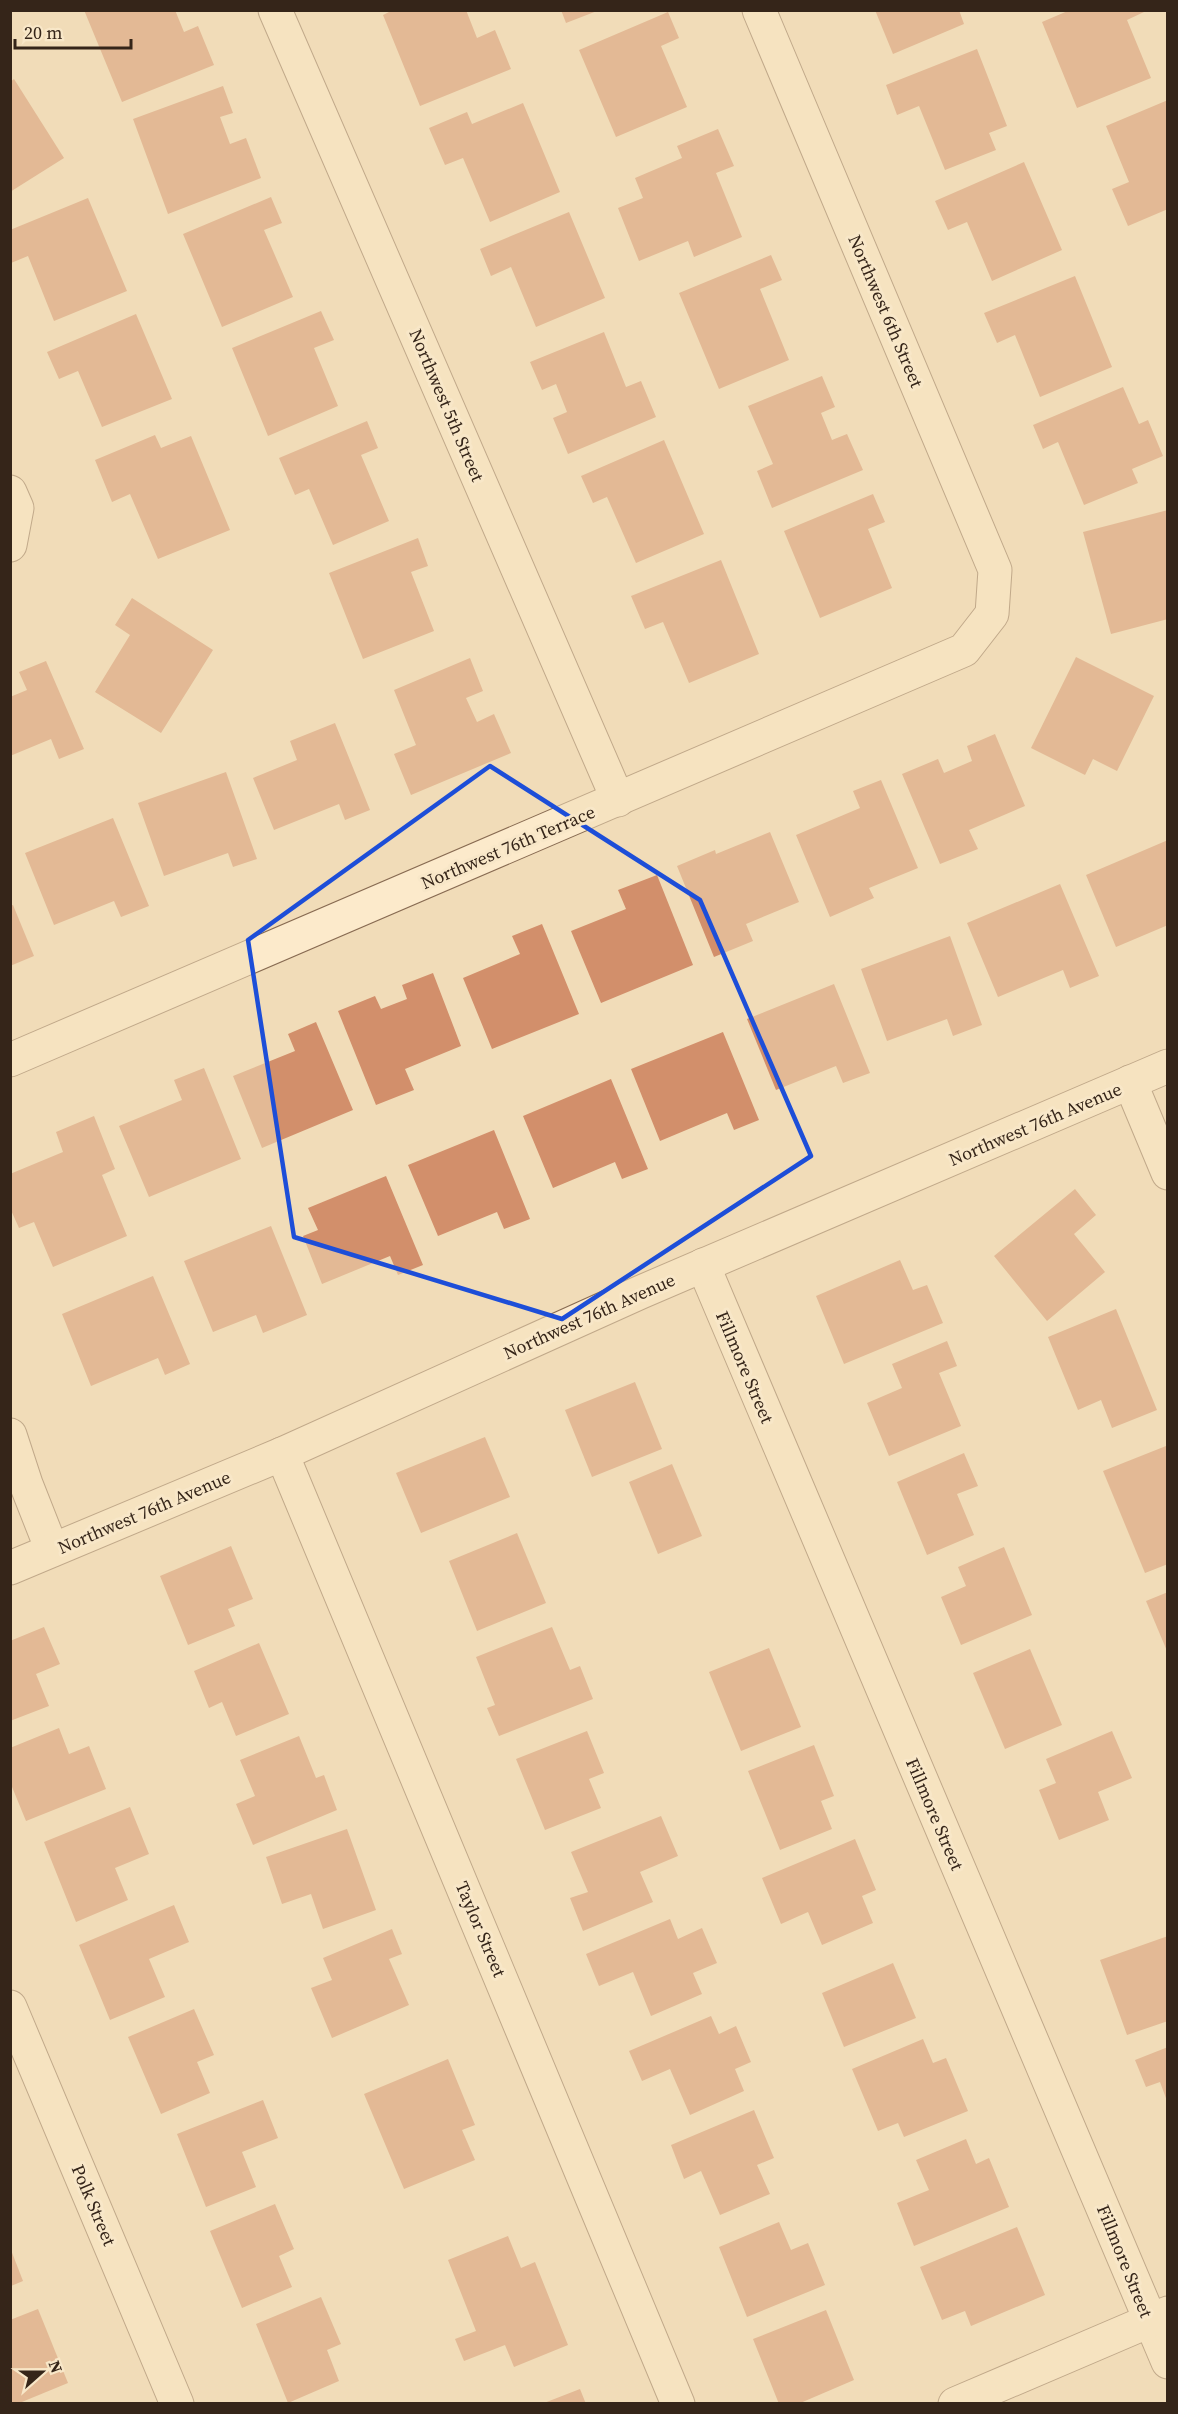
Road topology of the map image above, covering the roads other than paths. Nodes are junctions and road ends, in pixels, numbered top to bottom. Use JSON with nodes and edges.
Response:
{"nodes":[{"id":1,"x":276,"y":10,"type":"edge"},
{"id":2,"x":759,"y":10,"type":"edge"},
{"id":3,"x":10,"y":492,"type":"edge"},
{"id":4,"x":10,"y":546,"type":"edge"},
{"id":5,"x":992,"y":614,"type":"joint"},
{"id":6,"x":618,"y":800,"type":"junction"},
{"id":7,"x":10,"y":1060,"type":"edge"},
{"id":8,"x":1167,"y":1066,"type":"edge"},
{"id":9,"x":1130,"y":1082,"type":"junction"},
{"id":10,"x":1167,"y":1173,"type":"edge"},
{"id":11,"x":703,"y":1265,"type":"junction"},
{"id":12,"x":10,"y":1435,"type":"edge"},
{"id":13,"x":282,"y":1454,"type":"junction"},
{"id":14,"x":52,"y":1550,"type":"junction"},
{"id":15,"x":10,"y":1568,"type":"edge"},
{"id":16,"x":10,"y":2007,"type":"edge"},
{"id":17,"x":1158,"y":2317,"type":"edge"},
{"id":18,"x":1167,"y":2362,"type":"edge"},
{"id":19,"x":177,"y":2403,"type":"edge"},
{"id":20,"x":678,"y":2403,"type":"edge"},
{"id":21,"x":955,"y":2403,"type":"edge"}],
"edges":[{"from":1,"to":6,"type":"street","name":"Northwest 5th Street"},
{"from":2,"to":5,"type":"street","name":"Northwest 6th Street"},
{"from":3,"to":4,"type":"street"},
{"from":5,"to":6,"type":"street","name":"Northwest 76th Terrace"},
{"from":6,"to":7,"type":"street","name":"Northwest 76th Terrace"},
{"from":8,"to":9,"type":"street","name":"Northwest 76th Avenue"},
{"from":9,"to":10,"type":"street"},
{"from":9,"to":11,"type":"street","name":"Northwest 76th Avenue"},
{"from":11,"to":13,"type":"street","name":"Northwest 76th Avenue"},
{"from":11,"to":17,"type":"street","name":"Fillmore Street"},
{"from":12,"to":14,"type":"street"},
{"from":13,"to":14,"type":"street","name":"Northwest 76th Avenue"},
{"from":13,"to":20,"type":"street","name":"Taylor Street"},
{"from":14,"to":15,"type":"street","name":"Northwest 76th Avenue"},
{"from":16,"to":19,"type":"street","name":"Polk Street"},
{"from":17,"to":18,"type":"street","name":"Fillmore Street"},
{"from":17,"to":21,"type":"street"}]}
